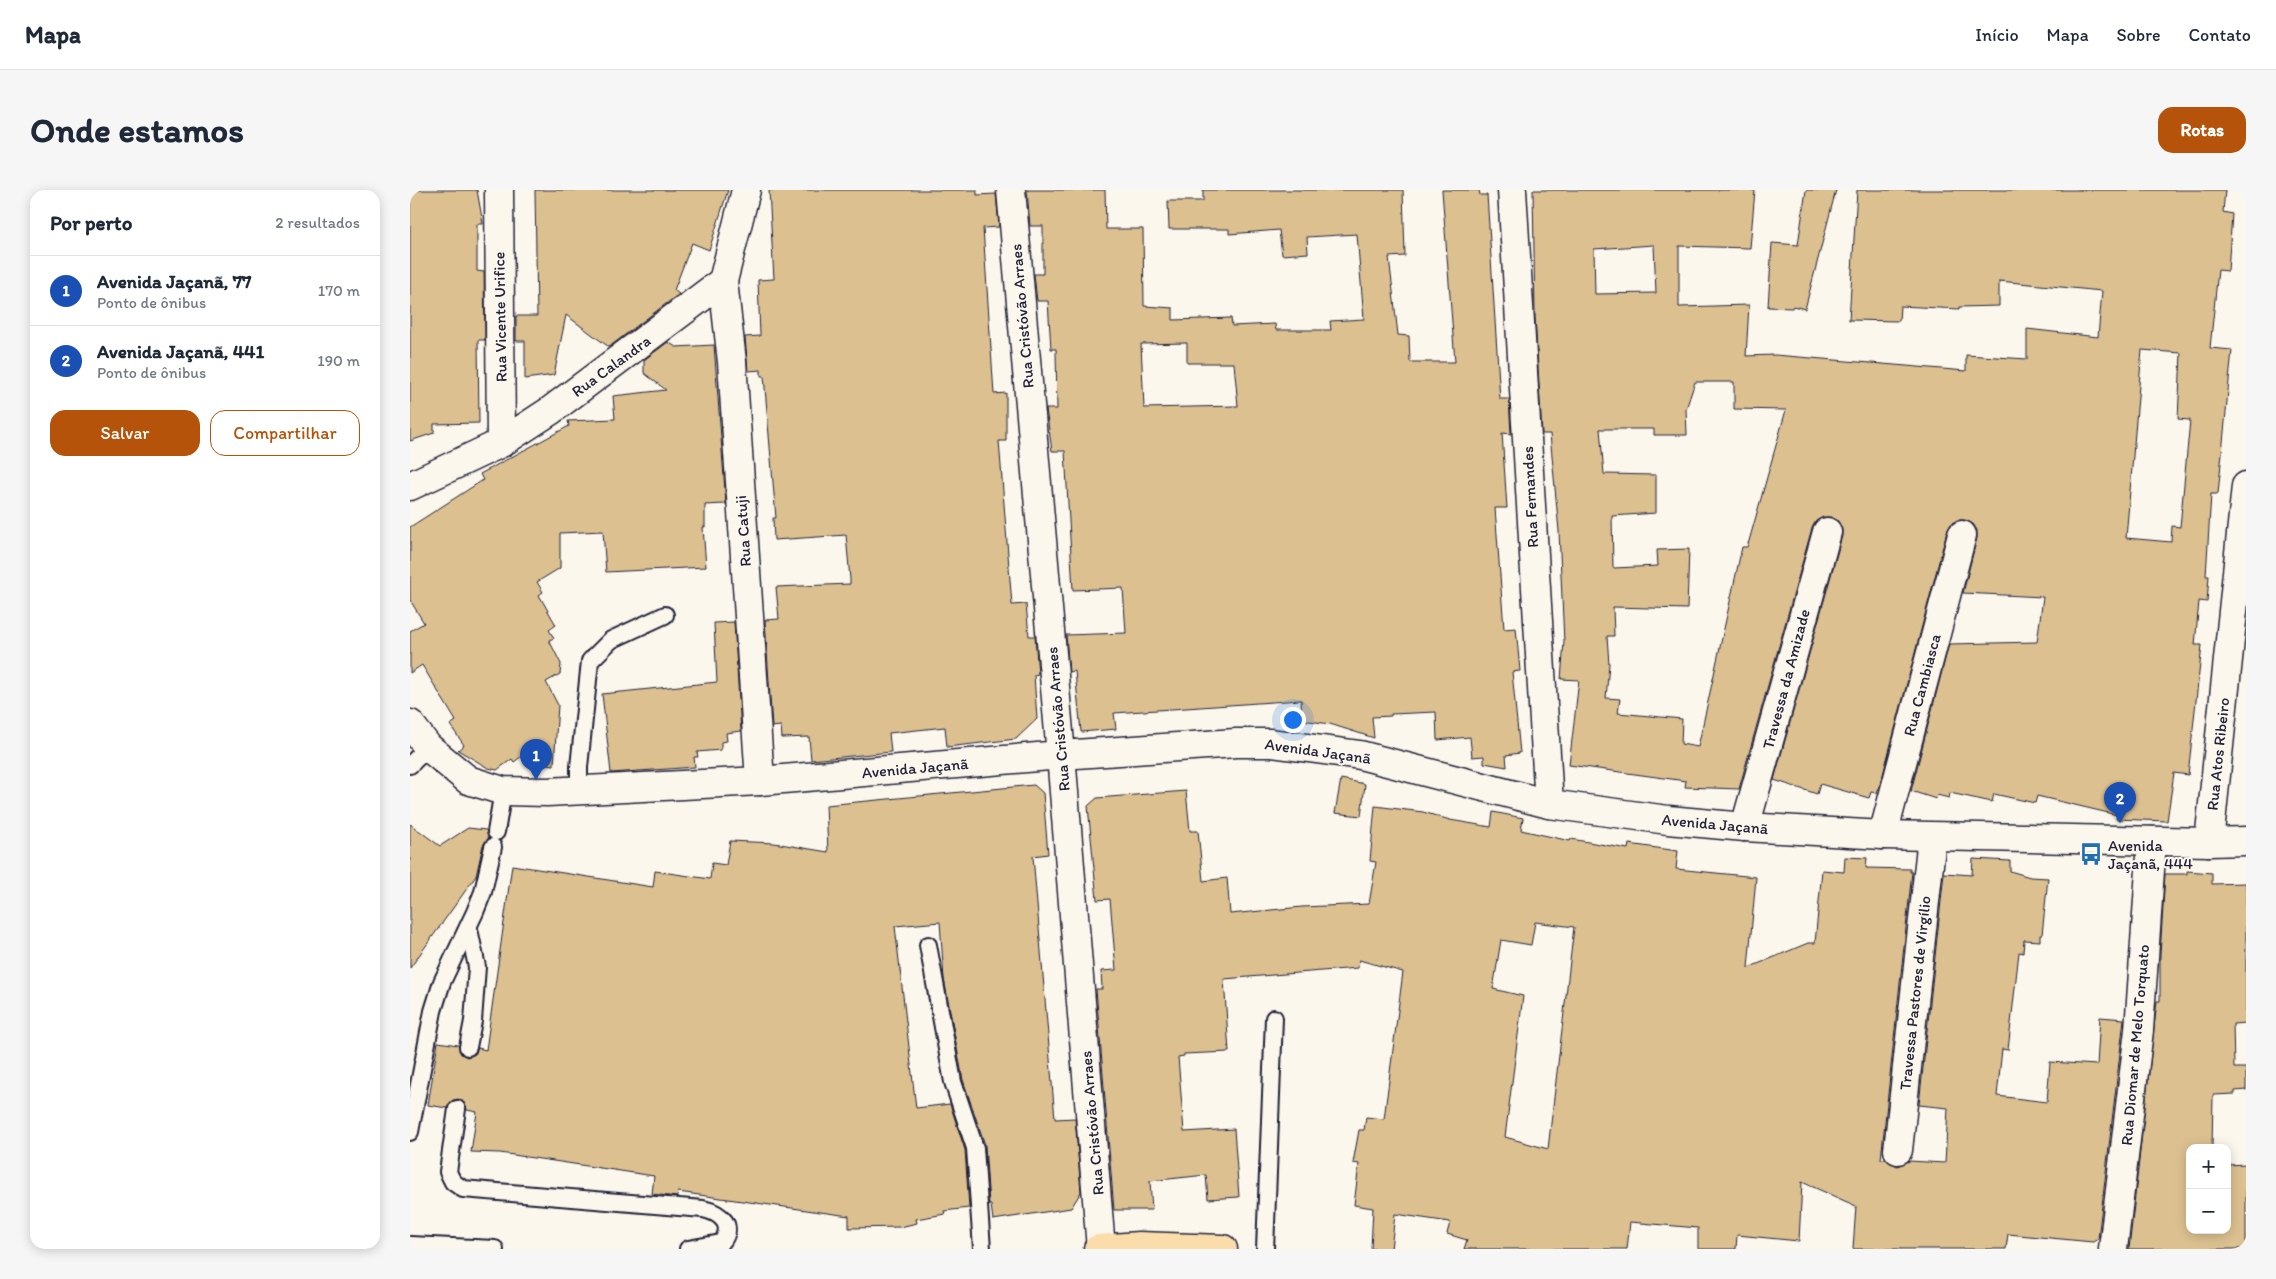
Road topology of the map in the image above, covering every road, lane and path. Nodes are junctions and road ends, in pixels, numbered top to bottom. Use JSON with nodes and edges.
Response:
{"nodes":[{"id":1,"x":499,"y":190,"type":"edge"},
{"id":2,"x":746,"y":190,"type":"edge"},
{"id":3,"x":1011,"y":190,"type":"edge"},
{"id":4,"x":1512,"y":190,"type":"edge"},
{"id":5,"x":724,"y":281,"type":"junction"},
{"id":6,"x":501,"y":443,"type":"junction"},
{"id":7,"x":410,"y":486,"type":"edge"},
{"id":8,"x":2246,"y":486,"type":"edge"},
{"id":9,"x":1827,"y":532,"type":"dead end"},
{"id":10,"x":1962,"y":535,"type":"dead end"},
{"id":11,"x":665,"y":615,"type":"dead end"},
{"id":12,"x":410,"y":724,"type":"edge"},
{"id":13,"x":1062,"y":755,"type":"junction"},
{"id":14,"x":419,"y":756,"type":"edge"},
{"id":15,"x":760,"y":781,"type":"junction"},
{"id":16,"x":579,"y":790,"type":"junction"},
{"id":17,"x":503,"y":791,"type":"junction"},
{"id":18,"x":1549,"y":804,"type":"junction"},
{"id":19,"x":1745,"y":827,"type":"junction"},
{"id":20,"x":1883,"y":835,"type":"junction"},
{"id":21,"x":1932,"y":836,"type":"junction"},
{"id":22,"x":2152,"y":841,"type":"junction"},
{"id":23,"x":2246,"y":841,"type":"edge"},
{"id":24,"x":2209,"y":842,"type":"junction"},
{"id":25,"x":469,"y":929,"type":"junction"},
{"id":26,"x":928,"y":945,"type":"dead end"},
{"id":27,"x":1274,"y":1018,"type":"dead end"},
{"id":28,"x":468,"y":1047,"type":"dead end"},
{"id":29,"x":457,"y":1109,"type":"dead end"},
{"id":30,"x":410,"y":1132,"type":"edge"},
{"id":31,"x":1898,"y":1150,"type":"dead end"},
{"id":32,"x":410,"y":1245,"type":"edge"},
{"id":33,"x":495,"y":1249,"type":"edge"},
{"id":34,"x":688,"y":1249,"type":"edge"},
{"id":35,"x":982,"y":1249,"type":"edge"},
{"id":36,"x":1100,"y":1249,"type":"edge"},
{"id":37,"x":1223,"y":1249,"type":"edge"},
{"id":38,"x":1265,"y":1249,"type":"edge"},
{"id":39,"x":2114,"y":1249,"type":"edge"}],
"edges":[{"from":1,"to":6,"type":"street","name":"Rua Vicente Urifice"},
{"from":2,"to":5,"type":"street"},
{"from":3,"to":13,"type":"street","name":"Rua Cristóvão Arraes"},
{"from":4,"to":18,"type":"street","name":"Rua Fernandes"},
{"from":5,"to":6,"type":"street","name":"Rua Calandra"},
{"from":5,"to":15,"type":"street","name":"Rua Catuji"},
{"from":6,"to":7,"type":"street","name":"Rua Calandra"},
{"from":8,"to":24,"type":"street","name":"Rua Atos Ribeiro"},
{"from":9,"to":19,"type":"street","name":"Travessa da Amizade"},
{"from":10,"to":20,"type":"street","name":"Rua Cambiasca"},
{"from":11,"to":16,"type":"lane"},
{"from":12,"to":14,"type":"street","name":"Avenida Jaçanã"},
{"from":13,"to":15,"type":"street","name":"Avenida Jaçanã"},
{"from":13,"to":18,"type":"street","name":"Avenida Jaçanã"},
{"from":13,"to":36,"type":"street","name":"Rua Cristóvão Arraes"},
{"from":14,"to":17,"type":"street","name":"Avenida Jaçanã"},
{"from":15,"to":16,"type":"street","name":"Avenida Jaçanã"},
{"from":16,"to":17,"type":"street","name":"Avenida Jaçanã"},
{"from":17,"to":25,"type":"lane"},
{"from":18,"to":19,"type":"street","name":"Avenida Jaçanã"},
{"from":19,"to":20,"type":"street","name":"Avenida Jaçanã"},
{"from":20,"to":21,"type":"street","name":"Avenida Jaçanã"},
{"from":21,"to":22,"type":"street","name":"Avenida Jaçanã"},
{"from":21,"to":31,"type":"street","name":"Travessa Pastores de Virgílio"},
{"from":22,"to":24,"type":"street","name":"Avenida Jaçanã"},
{"from":22,"to":39,"type":"street","name":"Rua Diomar de Melo Torquato"},
{"from":23,"to":24,"type":"street","name":"Avenida Jaçanã"},
{"from":25,"to":28,"type":"lane"},
{"from":25,"to":30,"type":"lane"},
{"from":26,"to":35,"type":"lane"},
{"from":27,"to":38,"type":"lane"},
{"from":29,"to":34,"type":"lane"},
{"from":32,"to":33,"type":"lane"},
{"from":36,"to":37,"type":"main road"}]}
